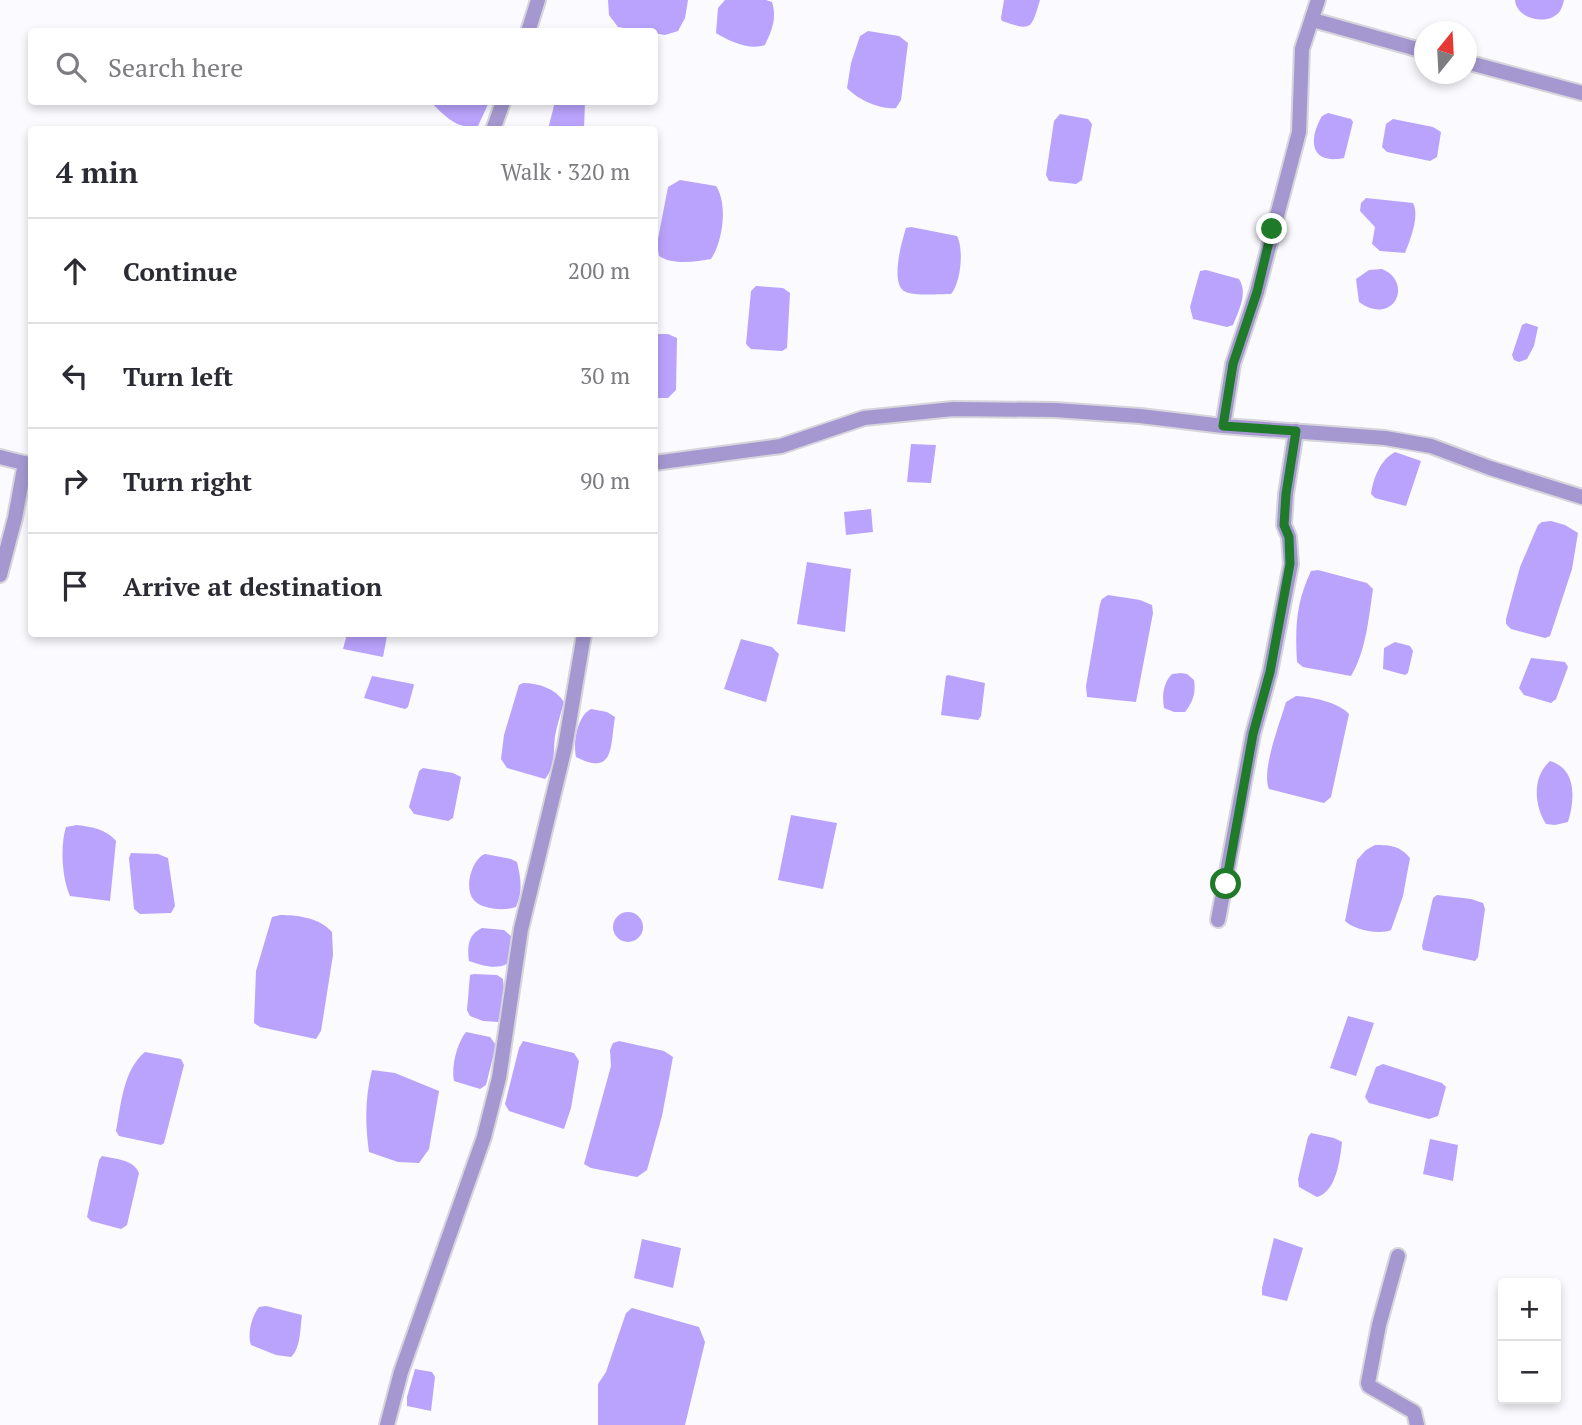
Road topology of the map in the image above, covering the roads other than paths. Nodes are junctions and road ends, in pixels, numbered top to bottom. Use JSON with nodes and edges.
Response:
{"nodes":[{"id":1,"x":538,"y":0,"type":"edge"},
{"id":2,"x":1318,"y":0,"type":"edge"},
{"id":3,"x":1313,"y":20,"type":"junction"},
{"id":4,"x":529,"y":28,"type":"edge"},
{"id":5,"x":1414,"y":48,"type":"edge"},
{"id":6,"x":1477,"y":65,"type":"edge"},
{"id":7,"x":1582,"y":93,"type":"edge"},
{"id":8,"x":502,"y":105,"type":"edge"},
{"id":9,"x":494,"y":126,"type":"edge"},
{"id":10,"x":1223,"y":426,"type":"junction"},
{"id":11,"x":1296,"y":431,"type":"junction"},
{"id":12,"x":0,"y":457,"type":"edge"},
{"id":13,"x":658,"y":462,"type":"edge"},
{"id":14,"x":28,"y":464,"type":"edge"},
{"id":15,"x":1582,"y":497,"type":"edge"},
{"id":16,"x":0,"y":575,"type":"edge"},
{"id":17,"x":583,"y":637,"type":"edge"},
{"id":18,"x":1218,"y":920,"type":"dead end"},
{"id":19,"x":1398,"y":1256,"type":"dead end"},
{"id":20,"x":387,"y":1425,"type":"edge"},
{"id":21,"x":1417,"y":1425,"type":"edge"}],
"edges":[{"from":1,"to":4,"type":"street"},
{"from":2,"to":3,"type":"street"},
{"from":3,"to":5,"type":"street"},
{"from":3,"to":10,"type":"street"},
{"from":6,"to":7,"type":"street"},
{"from":8,"to":9,"type":"street"},
{"from":10,"to":11,"type":"street"},
{"from":10,"to":13,"type":"street"},
{"from":11,"to":15,"type":"street"},
{"from":11,"to":18,"type":"street"},
{"from":12,"to":14,"type":"street"},
{"from":14,"to":16,"type":"street"},
{"from":17,"to":20,"type":"street"},
{"from":19,"to":21,"type":"street"}]}
